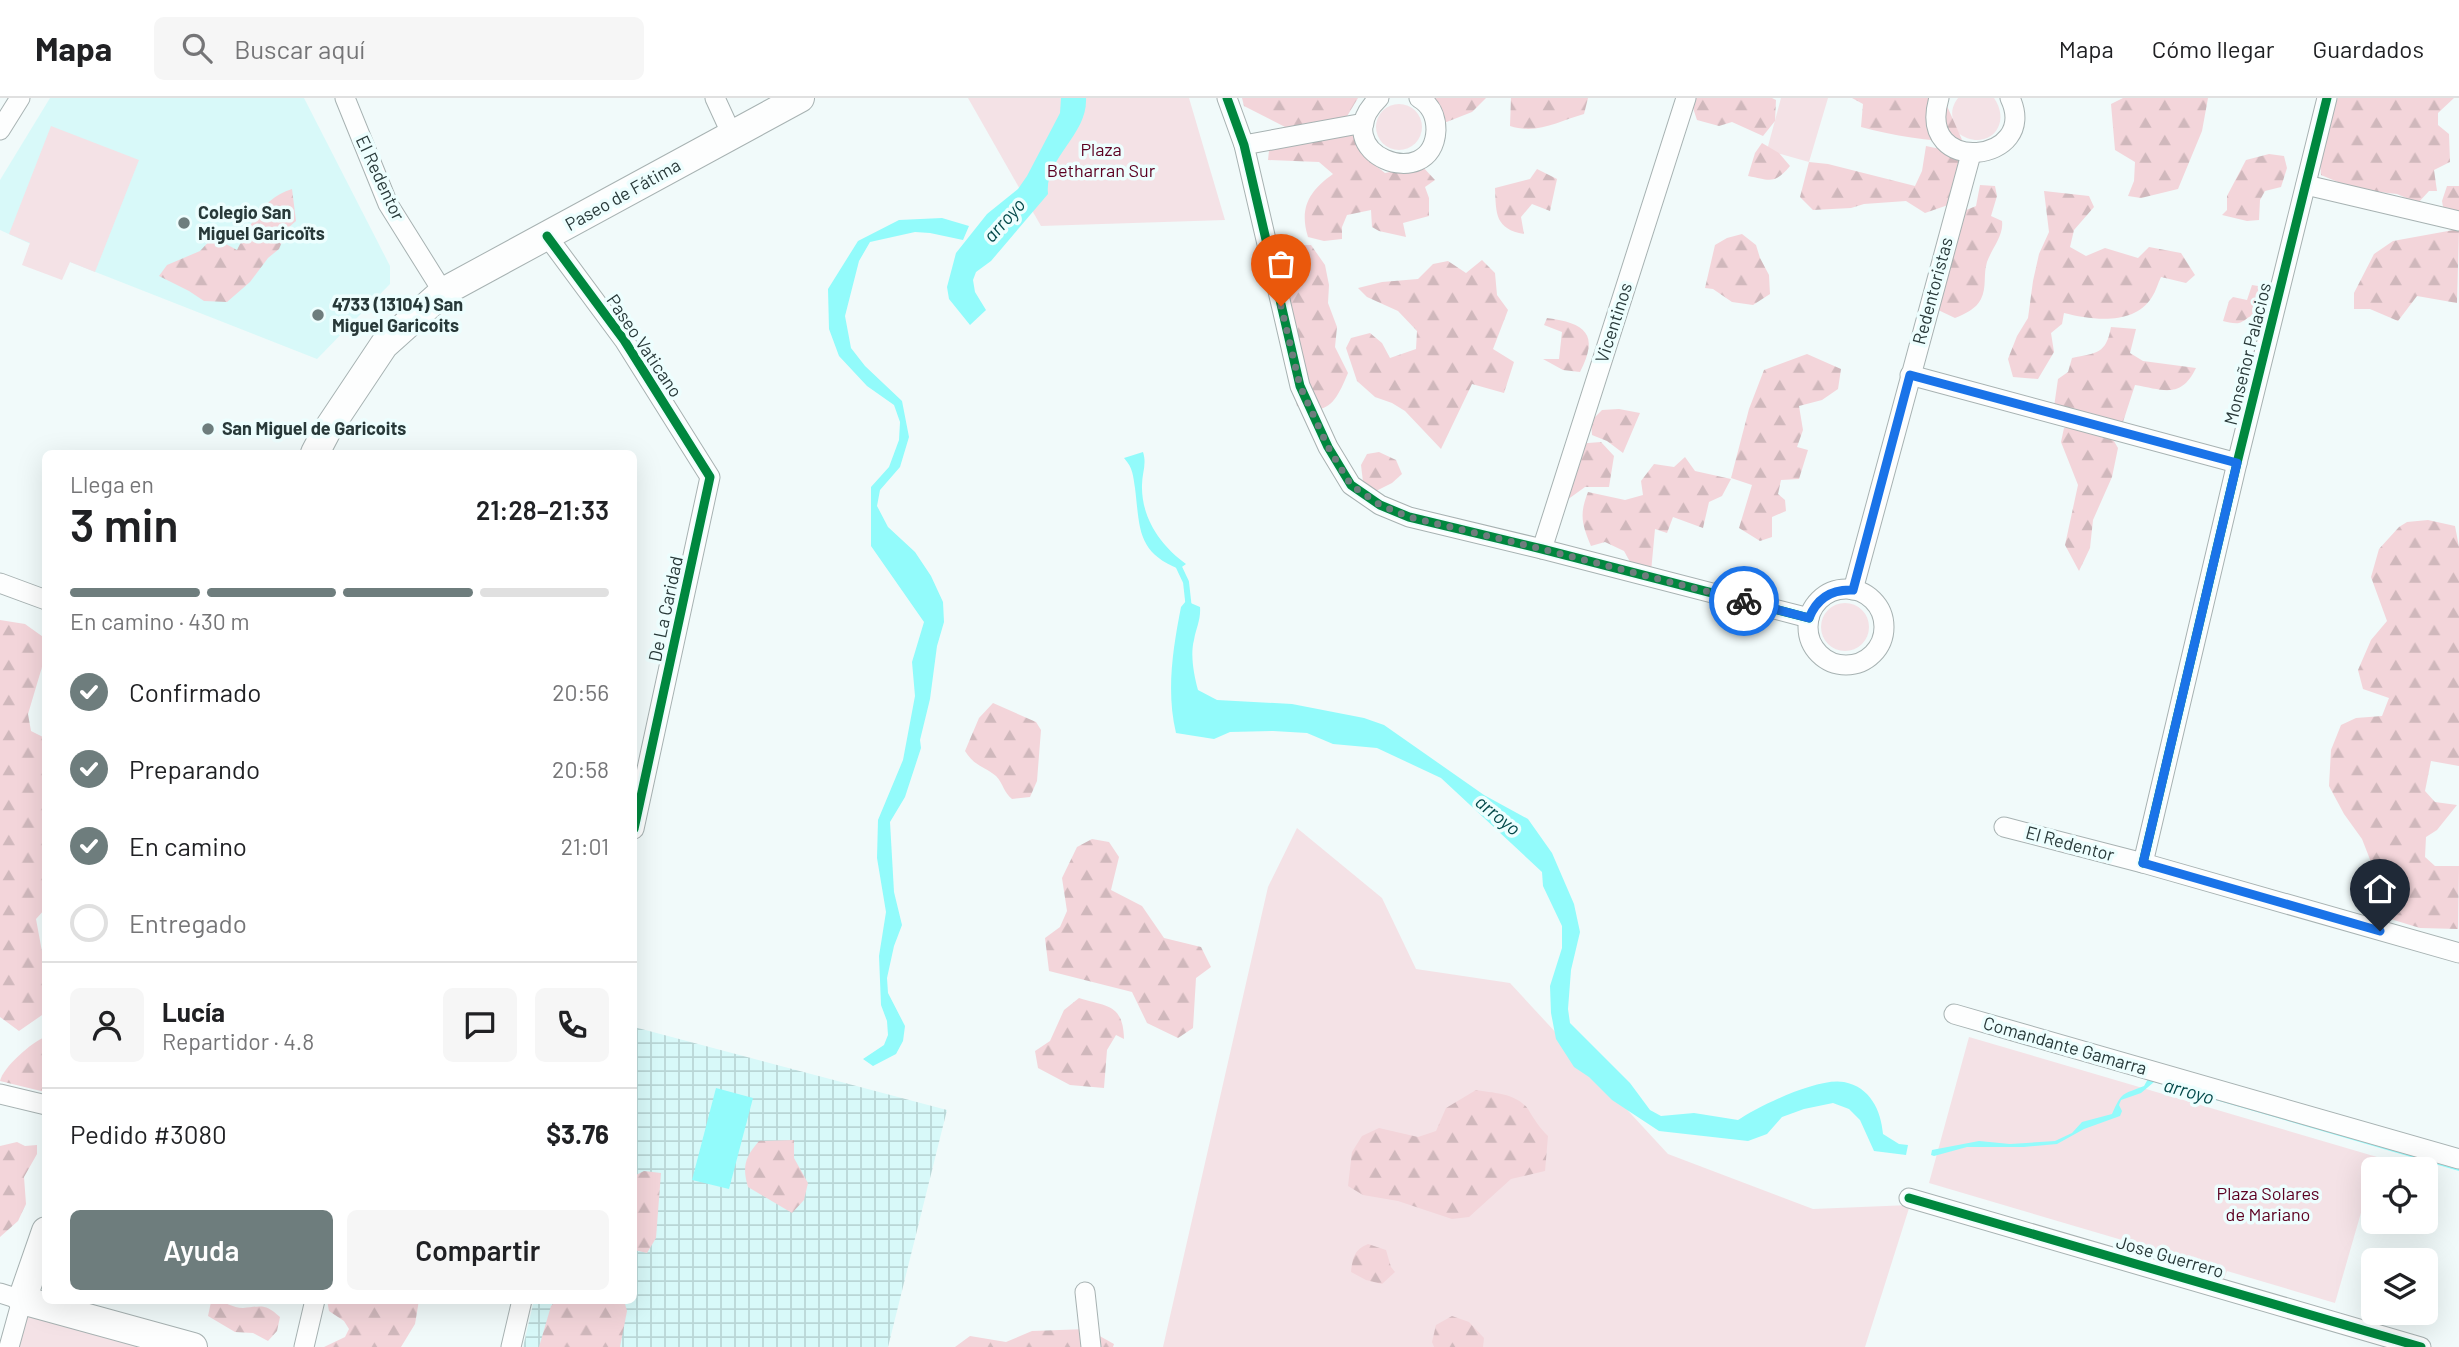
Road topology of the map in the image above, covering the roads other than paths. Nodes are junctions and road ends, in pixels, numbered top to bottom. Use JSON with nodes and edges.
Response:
{"nodes":[{"id":1,"x":20,"y":98,"type":"edge"},
{"id":2,"x":345,"y":98,"type":"edge"},
{"id":3,"x":715,"y":98,"type":"edge"},
{"id":4,"x":800,"y":98,"type":"edge"},
{"id":5,"x":1227,"y":98,"type":"edge"},
{"id":6,"x":1379,"y":98,"type":"edge"},
{"id":7,"x":1419,"y":98,"type":"edge"},
{"id":8,"x":1686,"y":98,"type":"edge"},
{"id":9,"x":1939,"y":98,"type":"edge"},
{"id":10,"x":2010,"y":98,"type":"edge"},
{"id":11,"x":2328,"y":98,"type":"edge"},
{"id":12,"x":1364,"y":124,"type":"junction"},
{"id":13,"x":0,"y":130,"type":"edge"},
{"id":14,"x":732,"y":135,"type":"junction"},
{"id":15,"x":1244,"y":145,"type":"junction"},
{"id":16,"x":1971,"y":154,"type":"junction"},
{"id":17,"x":2306,"y":185,"type":"junction"},
{"id":18,"x":2459,"y":221,"type":"edge"},
{"id":19,"x":547,"y":236,"type":"junction"},
{"id":20,"x":443,"y":292,"type":"junction"},
{"id":21,"x":1910,"y":375,"type":"junction"},
{"id":22,"x":317,"y":450,"type":"edge"},
{"id":23,"x":2237,"y":463,"type":"junction"},
{"id":24,"x":710,"y":477,"type":"joint"},
{"id":25,"x":1542,"y":549,"type":"junction"},
{"id":26,"x":0,"y":583,"type":"edge"},
{"id":27,"x":1853,"y":590,"type":"junction"},
{"id":28,"x":42,"y":599,"type":"edge"},
{"id":29,"x":1809,"y":618,"type":"junction"},
{"id":30,"x":640,"y":776,"type":"edge"},
{"id":31,"x":637,"y":802,"type":"edge"},
{"id":32,"x":2004,"y":827,"type":"dead end"},
{"id":33,"x":2143,"y":863,"type":"junction"},
{"id":34,"x":2459,"y":953,"type":"edge"},
{"id":35,"x":1954,"y":1014,"type":"dead end"},
{"id":36,"x":0,"y":1094,"type":"edge"},
{"id":37,"x":42,"y":1104,"type":"edge"},
{"id":38,"x":2459,"y":1159,"type":"edge"},
{"id":39,"x":1909,"y":1198,"type":"dead end"},
{"id":40,"x":42,"y":1239,"type":"edge"},
{"id":41,"x":1085,"y":1292,"type":"dead end"},
{"id":42,"x":11,"y":1297,"type":"edge"},
{"id":43,"x":314,"y":1304,"type":"edge"},
{"id":44,"x":521,"y":1304,"type":"edge"},
{"id":45,"x":9,"y":1347,"type":"edge"},
{"id":46,"x":193,"y":1347,"type":"edge"},
{"id":47,"x":304,"y":1347,"type":"edge"},
{"id":48,"x":511,"y":1347,"type":"edge"},
{"id":49,"x":1091,"y":1347,"type":"edge"},
{"id":50,"x":2421,"y":1347,"type":"edge"}],
"edges":[{"from":1,"to":13,"type":"street"},
{"from":2,"to":20,"type":"street","name":"El Redentor"},
{"from":3,"to":14,"type":"street"},
{"from":4,"to":14,"type":"street","name":"Paseo de Fátima"},
{"from":5,"to":15,"type":"street"},
{"from":6,"to":12,"type":"street"},
{"from":7,"to":12,"type":"street"},
{"from":8,"to":25,"type":"street","name":"Vicentinos"},
{"from":9,"to":16,"type":"street"},
{"from":10,"to":16,"type":"street"},
{"from":11,"to":17,"type":"street","name":"Monseñor Palacios"},
{"from":12,"to":15,"type":"street"},
{"from":14,"to":19,"type":"street","name":"Paseo de Fátima"},
{"from":15,"to":25,"type":"street"},
{"from":16,"to":21,"type":"street","name":"Redentoristas"},
{"from":17,"to":18,"type":"street"},
{"from":17,"to":23,"type":"street","name":"Monseñor Palacios"},
{"from":19,"to":20,"type":"street","name":"Paseo de Fátima"},
{"from":19,"to":24,"type":"street","name":"Paseo Vaticano"},
{"from":20,"to":22,"type":"street","name":"Paseo de Fátima"},
{"from":21,"to":23,"type":"street"},
{"from":21,"to":27,"type":"street","name":"Redentoristas"},
{"from":23,"to":33,"type":"street","name":"Monseñor Palacios"},
{"from":24,"to":30,"type":"street","name":"De La Caridad"},
{"from":25,"to":29,"type":"street"},
{"from":26,"to":28,"type":"street"},
{"from":27,"to":29,"type":"street"},
{"from":27,"to":29,"type":"street"},
{"from":30,"to":31,"type":"street","name":"De La Caridad"},
{"from":32,"to":33,"type":"street","name":"El Redentor"},
{"from":33,"to":34,"type":"street","name":"El Redentor"},
{"from":35,"to":38,"type":"street","name":"Comandante Gamarra"},
{"from":36,"to":37,"type":"street"},
{"from":39,"to":50,"type":"street","name":"Jose Guerrero"},
{"from":40,"to":42,"type":"street"},
{"from":41,"to":49,"type":"street"},
{"from":42,"to":45,"type":"street"},
{"from":42,"to":46,"type":"street"},
{"from":43,"to":47,"type":"street"},
{"from":44,"to":48,"type":"street"}]}
